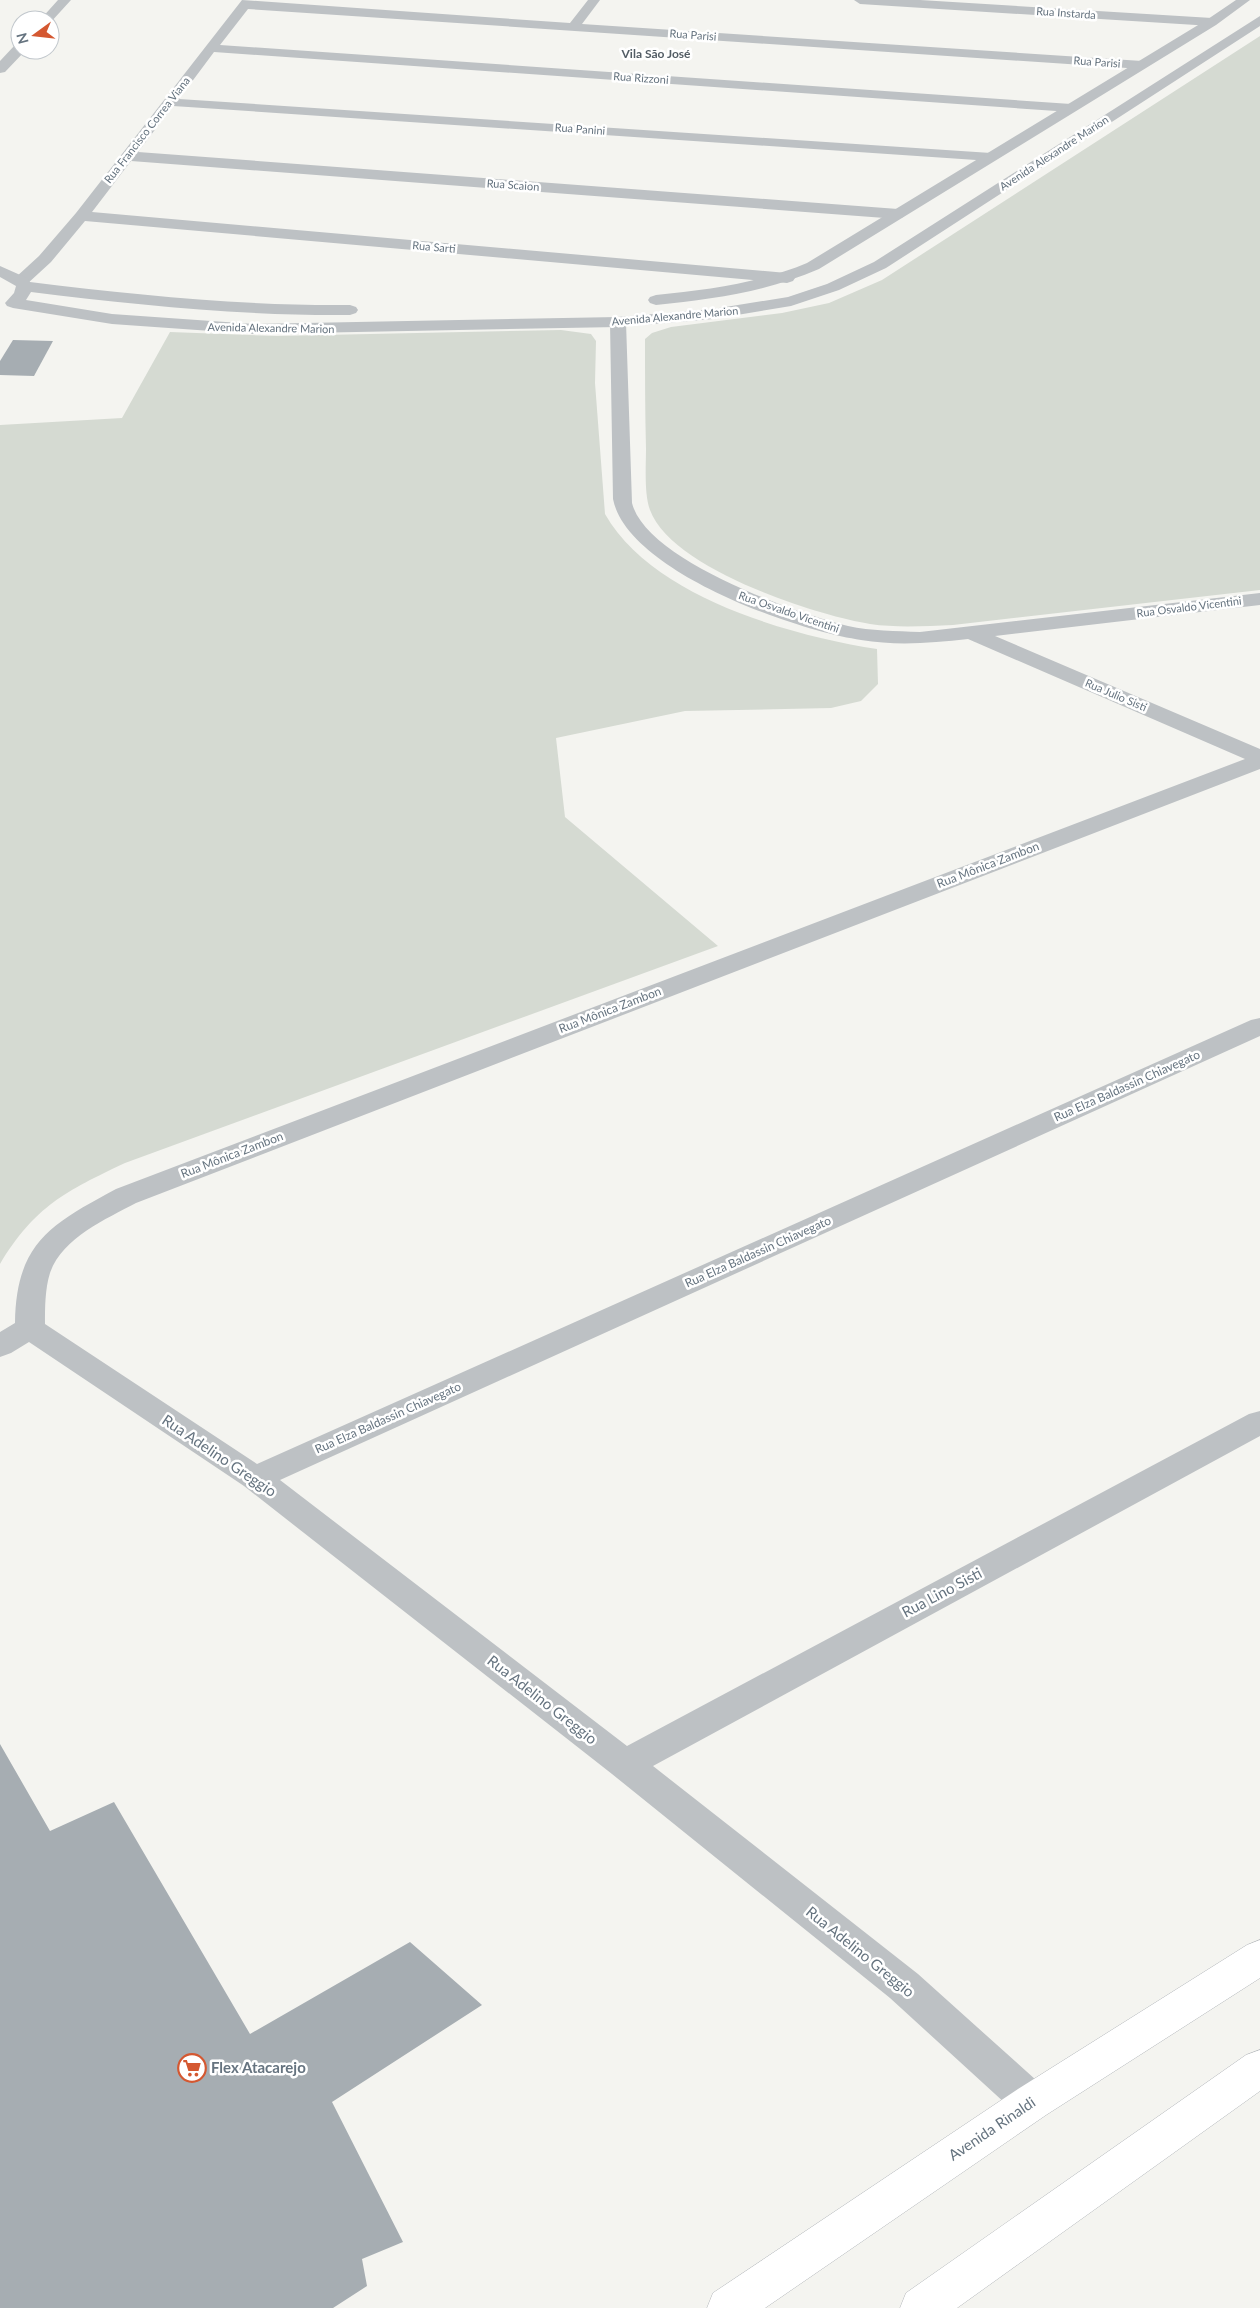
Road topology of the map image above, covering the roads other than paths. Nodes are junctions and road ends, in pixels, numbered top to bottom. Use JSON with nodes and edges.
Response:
{"nodes":[{"id":1,"x":66,"y":0,"type":"edge"},
{"id":2,"x":594,"y":0,"type":"edge"},
{"id":3,"x":860,"y":0,"type":"edge"},
{"id":4,"x":1244,"y":0,"type":"edge"},
{"id":5,"x":246,"y":2,"type":"edge"},
{"id":6,"x":56,"y":10,"type":"edge"},
{"id":7,"x":1260,"y":20,"type":"edge"},
{"id":8,"x":1212,"y":22,"type":"junction"},
{"id":9,"x":573,"y":27,"type":"junction"},
{"id":10,"x":211,"y":48,"type":"junction"},
{"id":11,"x":10,"y":58,"type":"edge"},
{"id":12,"x":1142,"y":65,"type":"junction"},
{"id":13,"x":0,"y":69,"type":"edge"},
{"id":14,"x":169,"y":102,"type":"junction"},
{"id":15,"x":1071,"y":108,"type":"junction"},
{"id":16,"x":128,"y":156,"type":"junction"},
{"id":17,"x":991,"y":157,"type":"junction"},
{"id":18,"x":898,"y":214,"type":"junction"},
{"id":19,"x":81,"y":216,"type":"junction"},
{"id":20,"x":45,"y":259,"type":"junction"},
{"id":21,"x":2,"y":271,"type":"edge"},
{"id":22,"x":787,"y":278,"type":"junction"},
{"id":23,"x":22,"y":284,"type":"junction"},
{"id":24,"x":642,"y":301,"type":"dead end"},
{"id":25,"x":6,"y":306,"type":"edge"},
{"id":26,"x":368,"y":309,"type":"dead end"},
{"id":27,"x":618,"y":322,"type":"junction"},
{"id":28,"x":1260,"y":599,"type":"edge"},
{"id":29,"x":972,"y":633,"type":"junction"},
{"id":30,"x":1260,"y":759,"type":"edge"},
{"id":31,"x":1260,"y":1026,"type":"edge"},
{"id":32,"x":30,"y":1328,"type":"junction"},
{"id":33,"x":0,"y":1346,"type":"edge"},
{"id":34,"x":1260,"y":1422,"type":"edge"},
{"id":35,"x":255,"y":1478,"type":"junction"},
{"id":36,"x":625,"y":1764,"type":"junction"},
{"id":37,"x":1260,"y":1958,"type":"edge"},
{"id":38,"x":1260,"y":2068,"type":"edge"},
{"id":39,"x":1032,"y":2102,"type":"junction"},
{"id":40,"x":728,"y":2308,"type":"edge"},
{"id":41,"x":921,"y":2308,"type":"edge"}],
"edges":[{"from":1,"to":6,"type":"street"},
{"from":2,"to":9,"type":"street"},
{"from":3,"to":8,"type":"street","name":"Rua Instarda"},
{"from":4,"to":8,"type":"street","name":"Avenida Alexandre Marion"},
{"from":5,"to":9,"type":"street","name":"Rua Parisi"},
{"from":5,"to":10,"type":"street","name":"Rua Francisco Correa Viana"},
{"from":7,"to":27,"type":"street","name":"Avenida Alexandre Marion"},
{"from":8,"to":12,"type":"street","name":"Avenida Alexandre Marion"},
{"from":9,"to":12,"type":"street","name":"Rua Parisi"},
{"from":10,"to":14,"type":"street","name":"Rua Francisco Correa Viana"},
{"from":10,"to":15,"type":"street","name":"Rua Rizzoni"},
{"from":11,"to":13,"type":"street"},
{"from":12,"to":15,"type":"street","name":"Avenida Alexandre Marion"},
{"from":14,"to":16,"type":"street","name":"Rua Francisco Correa Viana"},
{"from":14,"to":17,"type":"street","name":"Rua Panini"},
{"from":15,"to":17,"type":"street","name":"Avenida Alexandre Marion"},
{"from":16,"to":18,"type":"street","name":"Rua Scaion"},
{"from":16,"to":19,"type":"street","name":"Rua Francisco Correa Viana"},
{"from":17,"to":18,"type":"street","name":"Avenida Alexandre Marion"},
{"from":18,"to":22,"type":"street","name":"Avenida Alexandre Marion"},
{"from":19,"to":20,"type":"street","name":"Rua Francisco Correa Viana"},
{"from":19,"to":22,"type":"street","name":"Rua Sarti"},
{"from":20,"to":21,"type":"street"},
{"from":20,"to":23,"type":"street","name":"Rua Francisco Correa Viana"},
{"from":21,"to":23,"type":"street","name":"Avenida Alexandre Marion"},
{"from":22,"to":24,"type":"street","name":"Avenida Alexandre Marion"},
{"from":23,"to":25,"type":"street","name":"Rua Francisco Correa Viana"},
{"from":23,"to":26,"type":"street","name":"Avenida Alexandre Marion"},
{"from":25,"to":27,"type":"street","name":"Avenida Alexandre Marion"},
{"from":27,"to":29,"type":"street","name":"Rua Osvaldo Vicentini"},
{"from":28,"to":29,"type":"street","name":"Rua Osvaldo Vicentini"},
{"from":29,"to":30,"type":"street","name":"Rua Julio Sisti"},
{"from":30,"to":32,"type":"street","name":"Rua Mônica Zambon"},
{"from":31,"to":35,"type":"street","name":"Rua Elza Baldassin Chiavegato"},
{"from":32,"to":33,"type":"street"},
{"from":32,"to":35,"type":"street","name":"Rua Adelino Greggio"},
{"from":34,"to":36,"type":"street","name":"Rua Lino Sisti"},
{"from":35,"to":36,"type":"street","name":"Rua Adelino Greggio"},
{"from":36,"to":39,"type":"street","name":"Rua Adelino Greggio"},
{"from":37,"to":39,"type":"main road","name":"Avenida Rinaldi"},
{"from":38,"to":41,"type":"main road"},
{"from":39,"to":40,"type":"main road","name":"Avenida Rinaldi"}]}
